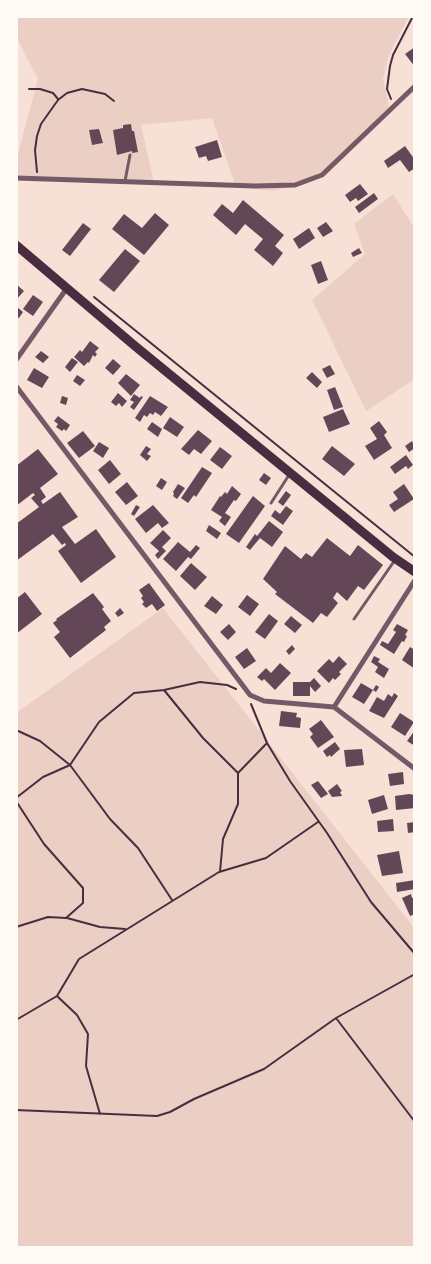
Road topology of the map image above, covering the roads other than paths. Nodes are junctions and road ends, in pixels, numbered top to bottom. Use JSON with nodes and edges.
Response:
{"nodes":[{"id":1,"x":415,"y":86,"type":"edge"},
{"id":2,"x":130,"y":155,"type":"dead end"},
{"id":3,"x":16,"y":178,"type":"edge"},
{"id":4,"x":125,"y":181,"type":"junction"},
{"id":5,"x":16,"y":245,"type":"edge"},
{"id":6,"x":67,"y":288,"type":"junction"},
{"id":7,"x":16,"y":360,"type":"edge"},
{"id":8,"x":16,"y":386,"type":"edge"},
{"id":9,"x":290,"y":473,"type":"junction"},
{"id":10,"x":271,"y":504,"type":"dead end"},
{"id":11,"x":396,"y":559,"type":"junction"},
{"id":12,"x":415,"y":572,"type":"edge"},
{"id":13,"x":415,"y":580,"type":"edge"},
{"id":14,"x":354,"y":620,"type":"dead end"},
{"id":15,"x":334,"y":707,"type":"junction"},
{"id":16,"x":415,"y":769,"type":"edge"}],
"edges":[{"from":1,"to":4,"type":"street"},
{"from":2,"to":4,"type":"lane"},
{"from":3,"to":4,"type":"street"},
{"from":5,"to":6,"type":"main road"},
{"from":6,"to":7,"type":"street"},
{"from":6,"to":9,"type":"main road"},
{"from":8,"to":15,"type":"street"},
{"from":9,"to":10,"type":"lane"},
{"from":9,"to":11,"type":"main road"},
{"from":11,"to":12,"type":"main road"},
{"from":11,"to":14,"type":"lane"},
{"from":13,"to":15,"type":"street"},
{"from":15,"to":16,"type":"street"}]}
